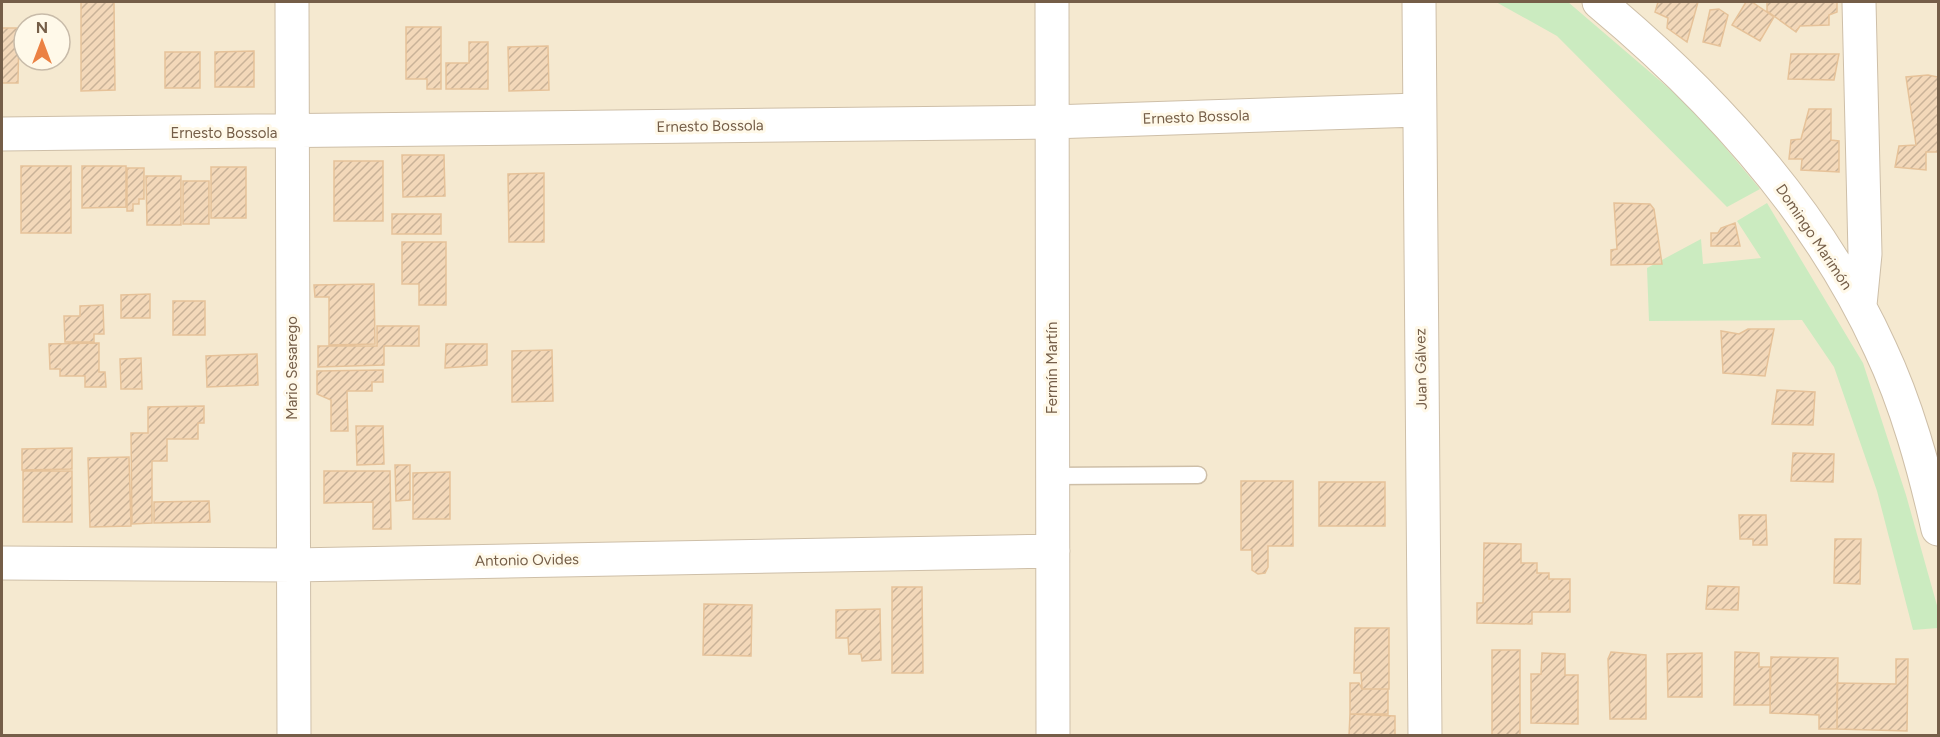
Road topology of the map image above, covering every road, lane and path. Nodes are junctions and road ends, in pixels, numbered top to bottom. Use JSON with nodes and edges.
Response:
{"nodes":[{"id":1,"x":292,"y":2,"type":"edge"},
{"id":2,"x":1052,"y":2,"type":"edge"},
{"id":3,"x":1419,"y":2,"type":"edge"},
{"id":4,"x":1599,"y":2,"type":"edge"},
{"id":5,"x":1859,"y":2,"type":"edge"},
{"id":6,"x":1418,"y":110,"type":"junction"},
{"id":7,"x":1051,"y":122,"type":"junction"},
{"id":8,"x":290,"y":132,"type":"junction"},
{"id":9,"x":2,"y":134,"type":"edge"},
{"id":10,"x":1860,"y":305,"type":"junction"},
{"id":11,"x":1198,"y":475,"type":"dead end"},
{"id":12,"x":1053,"y":476,"type":"junction"},
{"id":13,"x":1938,"y":529,"type":"edge"},
{"id":14,"x":1053,"y":551,"type":"junction"},
{"id":15,"x":2,"y":563,"type":"edge"},
{"id":16,"x":293,"y":565,"type":"junction"},
{"id":17,"x":294,"y":735,"type":"edge"},
{"id":18,"x":1053,"y":735,"type":"edge"},
{"id":19,"x":1425,"y":735,"type":"edge"}],
"edges":[{"from":1,"to":8,"type":"street","name":"Mario Sesarego"},
{"from":2,"to":7,"type":"street","name":"Fermín Martín"},
{"from":3,"to":6,"type":"street","name":"Juan Gálvez"},
{"from":4,"to":10,"type":"street","name":"Domingo Marimón"},
{"from":5,"to":10,"type":"street"},
{"from":6,"to":7,"type":"street","name":"Ernesto Bossola"},
{"from":6,"to":19,"type":"street","name":"Juan Gálvez"},
{"from":7,"to":8,"type":"street","name":"Ernesto Bossola"},
{"from":7,"to":12,"type":"street","name":"Fermín Martín"},
{"from":8,"to":9,"type":"street","name":"Ernesto Bossola"},
{"from":8,"to":16,"type":"street","name":"Mario Sesarego"},
{"from":10,"to":13,"type":"street","name":"Domingo Marimón"},
{"from":11,"to":12,"type":"lane"},
{"from":12,"to":14,"type":"street","name":"Fermín Martín"},
{"from":14,"to":16,"type":"street","name":"Antonio Ovides"},
{"from":14,"to":18,"type":"street","name":"Fermín Martín"},
{"from":15,"to":16,"type":"street","name":"Antonio Ovides"},
{"from":16,"to":17,"type":"street","name":"Mario Sesarego"}]}
